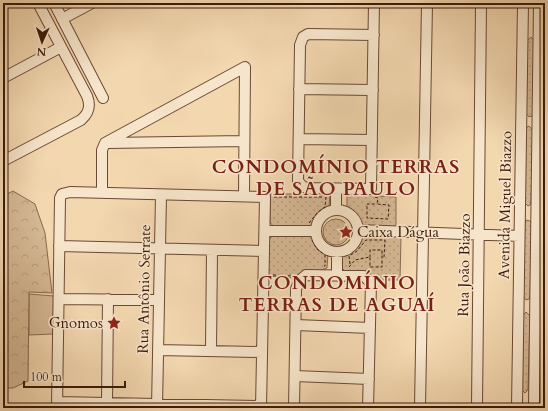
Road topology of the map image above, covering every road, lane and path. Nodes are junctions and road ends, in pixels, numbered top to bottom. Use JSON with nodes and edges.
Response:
{"nodes":[{"id":1,"x":38,"y":3,"type":"edge"},
{"id":2,"x":54,"y":3,"type":"edge"},
{"id":3,"x":92,"y":3,"type":"edge"},
{"id":4,"x":374,"y":3,"type":"edge"},
{"id":5,"x":427,"y":3,"type":"edge"},
{"id":6,"x":481,"y":3,"type":"edge"},
{"id":7,"x":523,"y":3,"type":"edge"},
{"id":8,"x":539,"y":3,"type":"edge"},
{"id":9,"x":62,"y":19,"type":"junction"},
{"id":10,"x":522,"y":34,"type":"junction"},
{"id":11,"x":374,"y":35,"type":"junction"},
{"id":12,"x":538,"y":35,"type":"junction"},
{"id":13,"x":61,"y":47,"type":"junction"},
{"id":14,"x":541,"y":77,"type":"edge"},
{"id":15,"x":3,"y":78,"type":"edge"},
{"id":16,"x":299,"y":89,"type":"junction"},
{"id":17,"x":373,"y":90,"type":"junction"},
{"id":18,"x":103,"y":98,"type":"dead end"},
{"id":19,"x":133,"y":126,"type":"junction"},
{"id":20,"x":299,"y":139,"type":"junction"},
{"id":21,"x":372,"y":140,"type":"junction"},
{"id":22,"x":244,"y":141,"type":"junction"},
{"id":23,"x":105,"y":143,"type":"junction"},
{"id":24,"x":143,"y":143,"type":"junction"},
{"id":25,"x":3,"y":161,"type":"edge"},
{"id":26,"x":541,"y":171,"type":"edge"},
{"id":27,"x":330,"y":192,"type":"junction"},
{"id":28,"x":102,"y":193,"type":"junction"},
{"id":29,"x":161,"y":195,"type":"junction"},
{"id":30,"x":371,"y":195,"type":"dead end"},
{"id":31,"x":244,"y":196,"type":"junction"},
{"id":32,"x":269,"y":200,"type":"junction"},
{"id":33,"x":377,"y":204,"type":"junction"},
{"id":34,"x":336,"y":210,"type":"junction"},
{"id":35,"x":520,"y":213,"type":"junction"},
{"id":36,"x":536,"y":214,"type":"junction"},
{"id":37,"x":311,"y":230,"type":"junction"},
{"id":38,"x":358,"y":230,"type":"junction"},
{"id":39,"x":265,"y":231,"type":"junction"},
{"id":40,"x":423,"y":232,"type":"junction"},
{"id":41,"x":479,"y":235,"type":"junction"},
{"id":42,"x":519,"y":236,"type":"junction"},
{"id":43,"x":59,"y":246,"type":"junction"},
{"id":44,"x":160,"y":249,"type":"junction"},
{"id":45,"x":212,"y":250,"type":"junction"},
{"id":46,"x":264,"y":251,"type":"junction"},
{"id":47,"x":337,"y":252,"type":"junction"},
{"id":48,"x":370,"y":257,"type":"junction"},
{"id":49,"x":382,"y":258,"type":"junction"},
{"id":50,"x":350,"y":264,"type":"junction"},
{"id":51,"x":348,"y":268,"type":"dead end"},
{"id":52,"x":540,"y":270,"type":"edge"},
{"id":53,"x":271,"y":275,"type":"dead end"},
{"id":54,"x":332,"y":275,"type":"junction"},
{"id":55,"x":292,"y":276,"type":"dead end"},
{"id":56,"x":59,"y":299,"type":"junction"},
{"id":57,"x":108,"y":299,"type":"junction"},
{"id":58,"x":159,"y":300,"type":"junction"},
{"id":59,"x":518,"y":303,"type":"junction"},
{"id":60,"x":535,"y":303,"type":"junction"},
{"id":61,"x":296,"y":326,"type":"junction"},
{"id":62,"x":370,"y":328,"type":"junction"},
{"id":63,"x":534,"y":339,"type":"junction"},
{"id":64,"x":545,"y":340,"type":"edge"},
{"id":65,"x":158,"y":350,"type":"junction"},
{"id":66,"x":211,"y":351,"type":"junction"},
{"id":67,"x":262,"y":352,"type":"junction"},
{"id":68,"x":295,"y":376,"type":"junction"},
{"id":69,"x":369,"y":379,"type":"junction"},
{"id":70,"x":107,"y":403,"type":"junction"},
{"id":71,"x":57,"y":405,"type":"edge"},
{"id":72,"x":157,"y":406,"type":"edge"},
{"id":73,"x":262,"y":407,"type":"edge"},
{"id":74,"x":294,"y":408,"type":"edge"},
{"id":75,"x":368,"y":408,"type":"edge"},
{"id":76,"x":420,"y":408,"type":"edge"},
{"id":77,"x":477,"y":408,"type":"edge"},
{"id":78,"x":517,"y":408,"type":"edge"},
{"id":79,"x":534,"y":408,"type":"edge"}],
"edges":[{"from":1,"to":13,"type":"street"},
{"from":2,"to":9,"type":"street"},
{"from":3,"to":9,"type":"street"},
{"from":4,"to":11,"type":"street"},
{"from":5,"to":40,"type":"street"},
{"from":6,"to":41,"type":"street","name":"Rua João Biazzo"},
{"from":7,"to":10,"type":"street","name":"Avenida Miguel Biazzo"},
{"from":8,"to":12,"type":"street","name":"Avenida Miguel Biazzo"},
{"from":9,"to":18,"type":"street"},
{"from":10,"to":12,"type":"street"},
{"from":10,"to":35,"type":"street","name":"Avenida Miguel Biazzo"},
{"from":11,"to":16,"type":"street"},
{"from":11,"to":17,"type":"street"},
{"from":12,"to":14,"type":"street","name":"Avenida Miguel Biazzo"},
{"from":13,"to":15,"type":"street"},
{"from":13,"to":25,"type":"street"},
{"from":14,"to":26,"type":"street","name":"Avenida Miguel Biazzo"},
{"from":16,"to":17,"type":"street"},
{"from":16,"to":20,"type":"street"},
{"from":17,"to":21,"type":"street"},
{"from":19,"to":22,"type":"street"},
{"from":19,"to":23,"type":"street"},
{"from":19,"to":24,"type":"street"},
{"from":20,"to":21,"type":"street"},
{"from":20,"to":27,"type":"street"},
{"from":21,"to":27,"type":"street"},
{"from":22,"to":24,"type":"street"},
{"from":22,"to":31,"type":"street"},
{"from":23,"to":24,"type":"street"},
{"from":23,"to":28,"type":"street"},
{"from":26,"to":36,"type":"street","name":"Avenida Miguel Biazzo"},
{"from":27,"to":32,"type":"path"},
{"from":27,"to":34,"type":"street"},
{"from":27,"to":37,"type":"path"},
{"from":28,"to":29,"type":"street"},
{"from":28,"to":43,"type":"street"},
{"from":29,"to":31,"type":"street"},
{"from":29,"to":44,"type":"street","name":"Rua Antônio Serrate"},
{"from":30,"to":33,"type":"path"},
{"from":31,"to":32,"type":"street"},
{"from":32,"to":39,"type":"street"},
{"from":33,"to":33,"type":"path"},
{"from":34,"to":37,"type":"street"},
{"from":34,"to":38,"type":"street"},
{"from":35,"to":36,"type":"street"},
{"from":35,"to":42,"type":"street","name":"Avenida Miguel Biazzo"},
{"from":36,"to":52,"type":"street","name":"Avenida Miguel Biazzo"},
{"from":37,"to":39,"type":"street"},
{"from":37,"to":47,"type":"street"},
{"from":37,"to":54,"type":"path"},
{"from":38,"to":40,"type":"street"},
{"from":38,"to":47,"type":"street"},
{"from":39,"to":46,"type":"street"},
{"from":40,"to":41,"type":"street"},
{"from":40,"to":76,"type":"street"},
{"from":41,"to":42,"type":"street"},
{"from":41,"to":77,"type":"street","name":"Rua João Biazzo"},
{"from":42,"to":59,"type":"street","name":"Avenida Miguel Biazzo"},
{"from":43,"to":44,"type":"street"},
{"from":43,"to":56,"type":"street"},
{"from":44,"to":45,"type":"street"},
{"from":44,"to":58,"type":"street","name":"Rua Antônio Serrate"},
{"from":45,"to":46,"type":"street"},
{"from":45,"to":66,"type":"street"},
{"from":46,"to":67,"type":"street"},
{"from":47,"to":54,"type":"street"},
{"from":48,"to":49,"type":"path"},
{"from":48,"to":49,"type":"path"},
{"from":48,"to":50,"type":"path"},
{"from":49,"to":50,"type":"path"},
{"from":50,"to":51,"type":"path"},
{"from":52,"to":60,"type":"street","name":"Avenida Miguel Biazzo"},
{"from":53,"to":55,"type":"path"},
{"from":54,"to":61,"type":"street"},
{"from":54,"to":62,"type":"street"},
{"from":56,"to":57,"type":"street"},
{"from":56,"to":71,"type":"street"},
{"from":57,"to":58,"type":"street"},
{"from":57,"to":70,"type":"street"},
{"from":58,"to":65,"type":"street","name":"Rua Antônio Serrate"},
{"from":59,"to":60,"type":"street"},
{"from":59,"to":78,"type":"street","name":"Avenida Miguel Biazzo"},
{"from":60,"to":63,"type":"street","name":"Avenida Miguel Biazzo"},
{"from":61,"to":62,"type":"street"},
{"from":61,"to":68,"type":"street"},
{"from":62,"to":69,"type":"street"},
{"from":63,"to":64,"type":"street"},
{"from":63,"to":79,"type":"street","name":"Avenida Miguel Biazzo"},
{"from":65,"to":66,"type":"street"},
{"from":65,"to":72,"type":"street","name":"Rua Antônio Serrate"},
{"from":66,"to":67,"type":"street"},
{"from":67,"to":73,"type":"street"},
{"from":68,"to":69,"type":"street"},
{"from":68,"to":74,"type":"street"},
{"from":69,"to":75,"type":"street"},
{"from":70,"to":71,"type":"street"},
{"from":70,"to":72,"type":"street"},
{"from":72,"to":73,"type":"street"}]}
